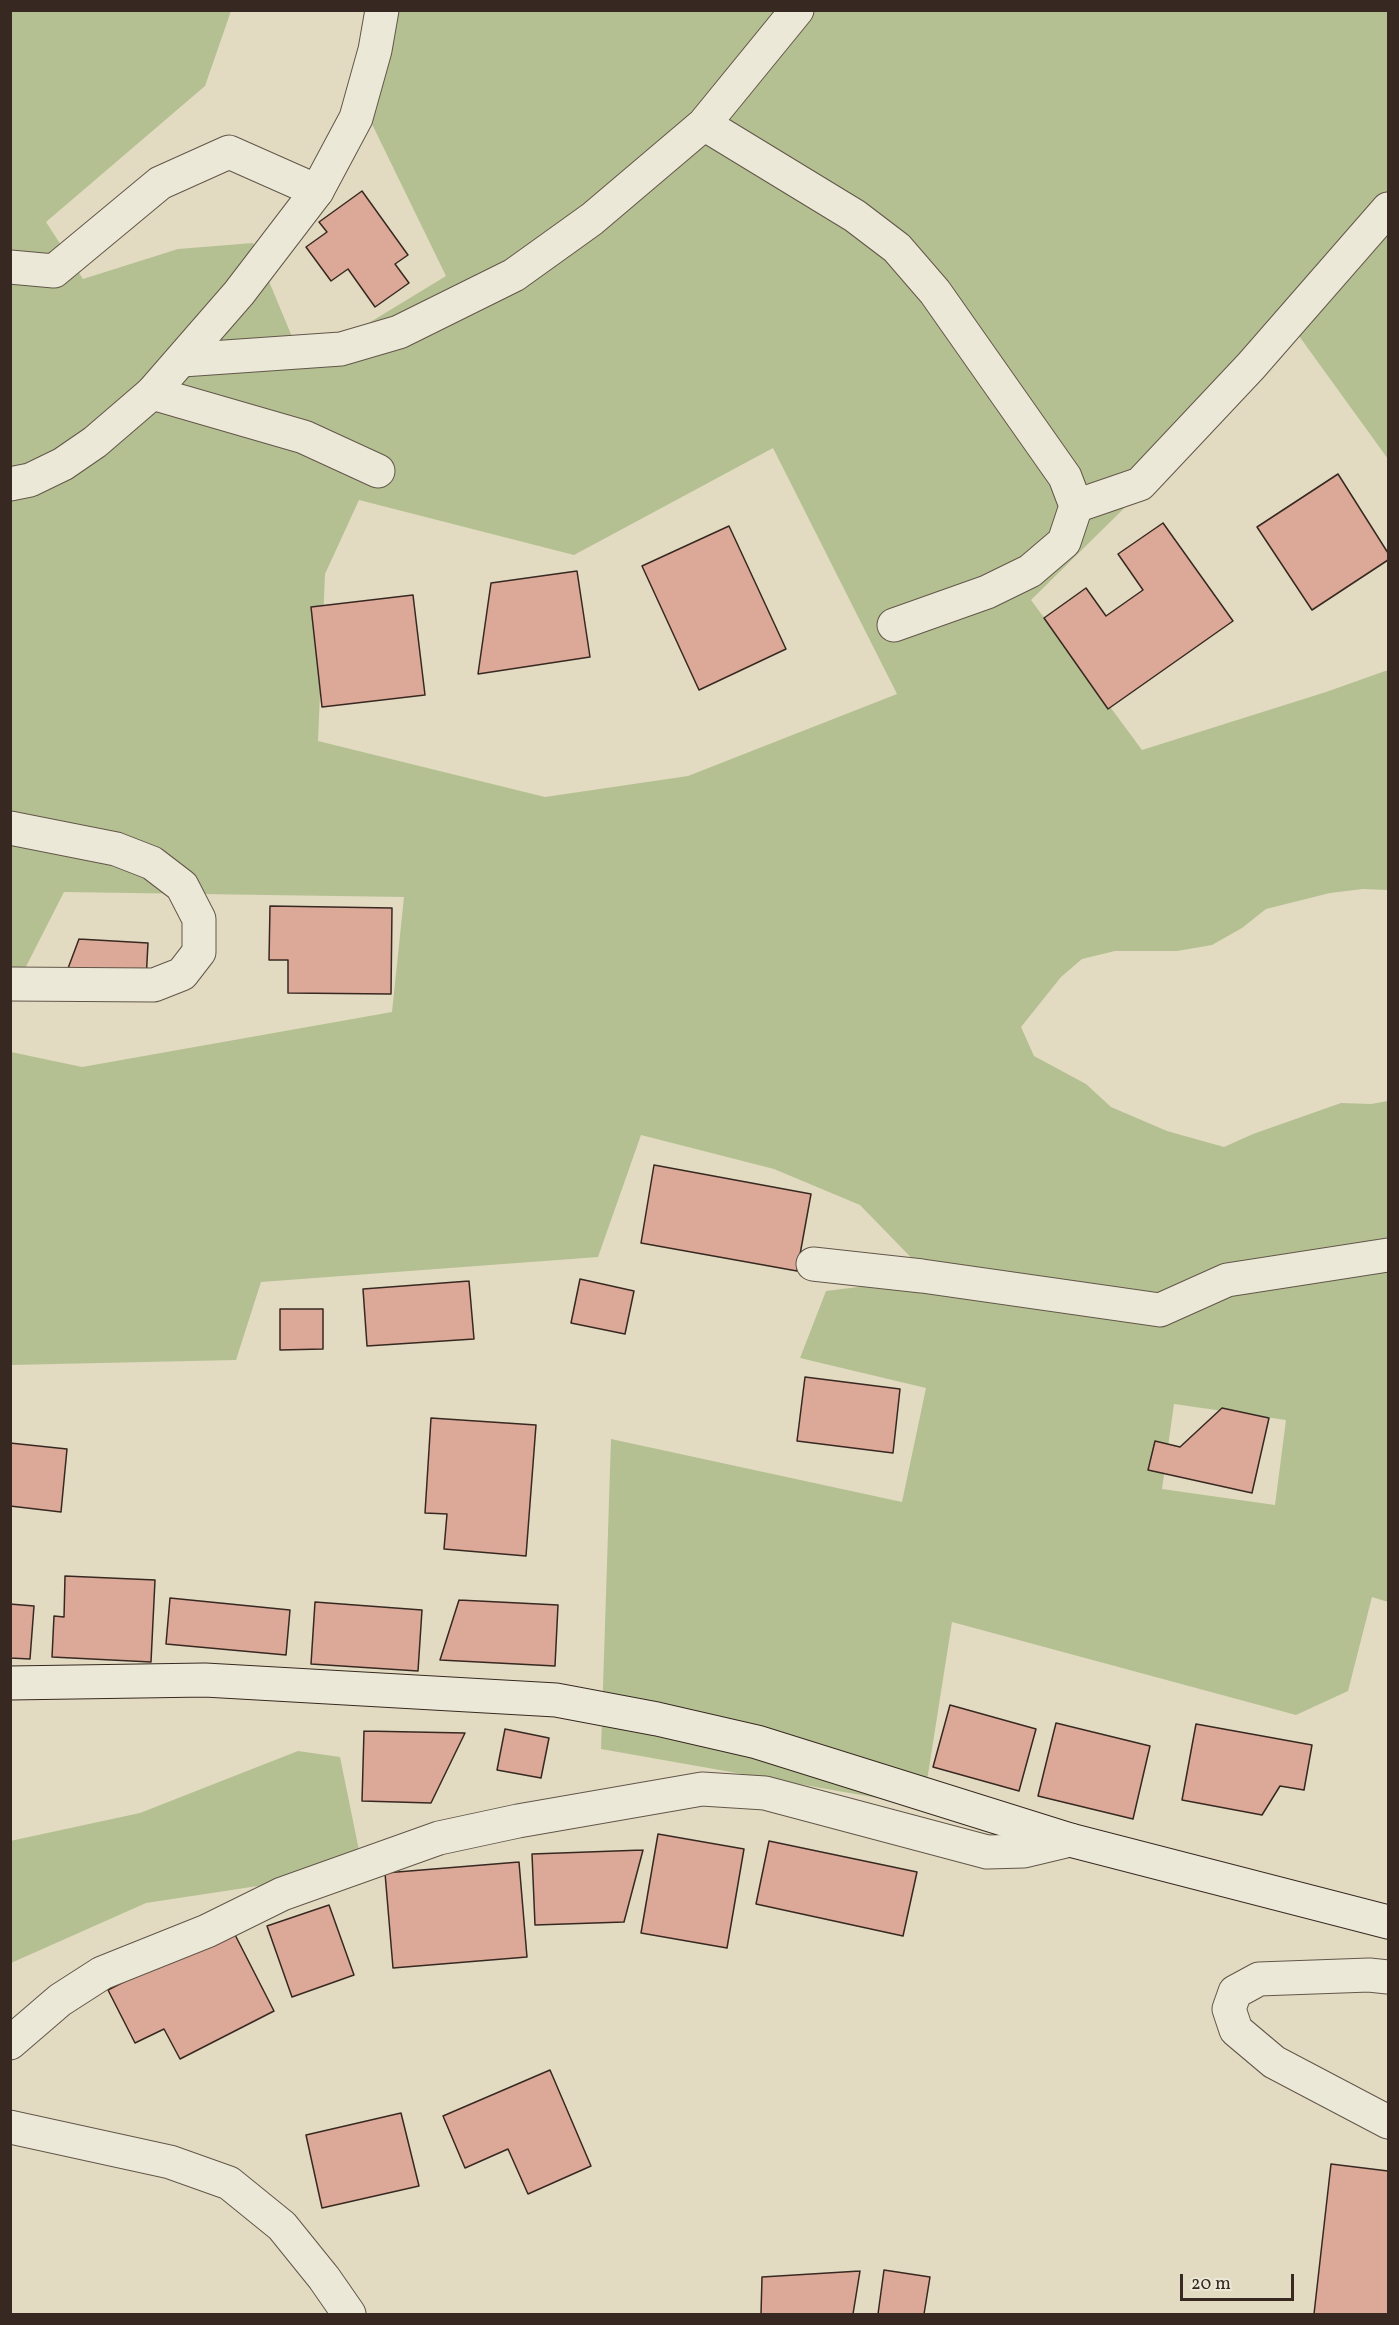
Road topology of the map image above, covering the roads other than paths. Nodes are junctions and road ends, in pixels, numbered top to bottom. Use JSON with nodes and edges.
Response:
{"nodes":[{"id":1,"x":382,"y":10,"type":"edge"},
{"id":2,"x":797,"y":10,"type":"edge"},
{"id":3,"x":704,"y":124,"type":"junction"},
{"id":4,"x":317,"y":190,"type":"junction"},
{"id":5,"x":1389,"y":209,"type":"edge"},
{"id":6,"x":10,"y":267,"type":"edge"},
{"id":7,"x":182,"y":360,"type":"junction"},
{"id":8,"x":153,"y":393,"type":"junction"},
{"id":9,"x":378,"y":471,"type":"dead end"},
{"id":10,"x":10,"y":484,"type":"edge"},
{"id":11,"x":1076,"y":506,"type":"junction"},
{"id":12,"x":894,"y":625,"type":"dead end"},
{"id":13,"x":10,"y":828,"type":"edge"},
{"id":14,"x":10,"y":984,"type":"edge"},
{"id":15,"x":1389,"y":1255,"type":"edge"},
{"id":16,"x":813,"y":1264,"type":"dead end"},
{"id":17,"x":10,"y":1683,"type":"edge"},
{"id":18,"x":1070,"y":1840,"type":"junction"},
{"id":19,"x":1389,"y":1922,"type":"edge"},
{"id":20,"x":1389,"y":1977,"type":"edge"},
{"id":21,"x":10,"y":2043,"type":"edge"},
{"id":22,"x":1389,"y":2122,"type":"edge"},
{"id":23,"x":10,"y":2127,"type":"edge"},
{"id":24,"x":349,"y":2314,"type":"edge"}],
"edges":[{"from":1,"to":4,"type":"street"},
{"from":2,"to":3,"type":"street"},
{"from":3,"to":7,"type":"street"},
{"from":3,"to":11,"type":"street"},
{"from":4,"to":6,"type":"street"},
{"from":4,"to":7,"type":"street"},
{"from":5,"to":11,"type":"street"},
{"from":7,"to":8,"type":"street"},
{"from":8,"to":9,"type":"street"},
{"from":8,"to":10,"type":"street"},
{"from":11,"to":12,"type":"street"},
{"from":13,"to":14,"type":"street"},
{"from":15,"to":16,"type":"street"},
{"from":17,"to":18,"type":"street"},
{"from":18,"to":19,"type":"street"},
{"from":18,"to":21,"type":"street"},
{"from":20,"to":22,"type":"street"},
{"from":23,"to":24,"type":"street"}]}
